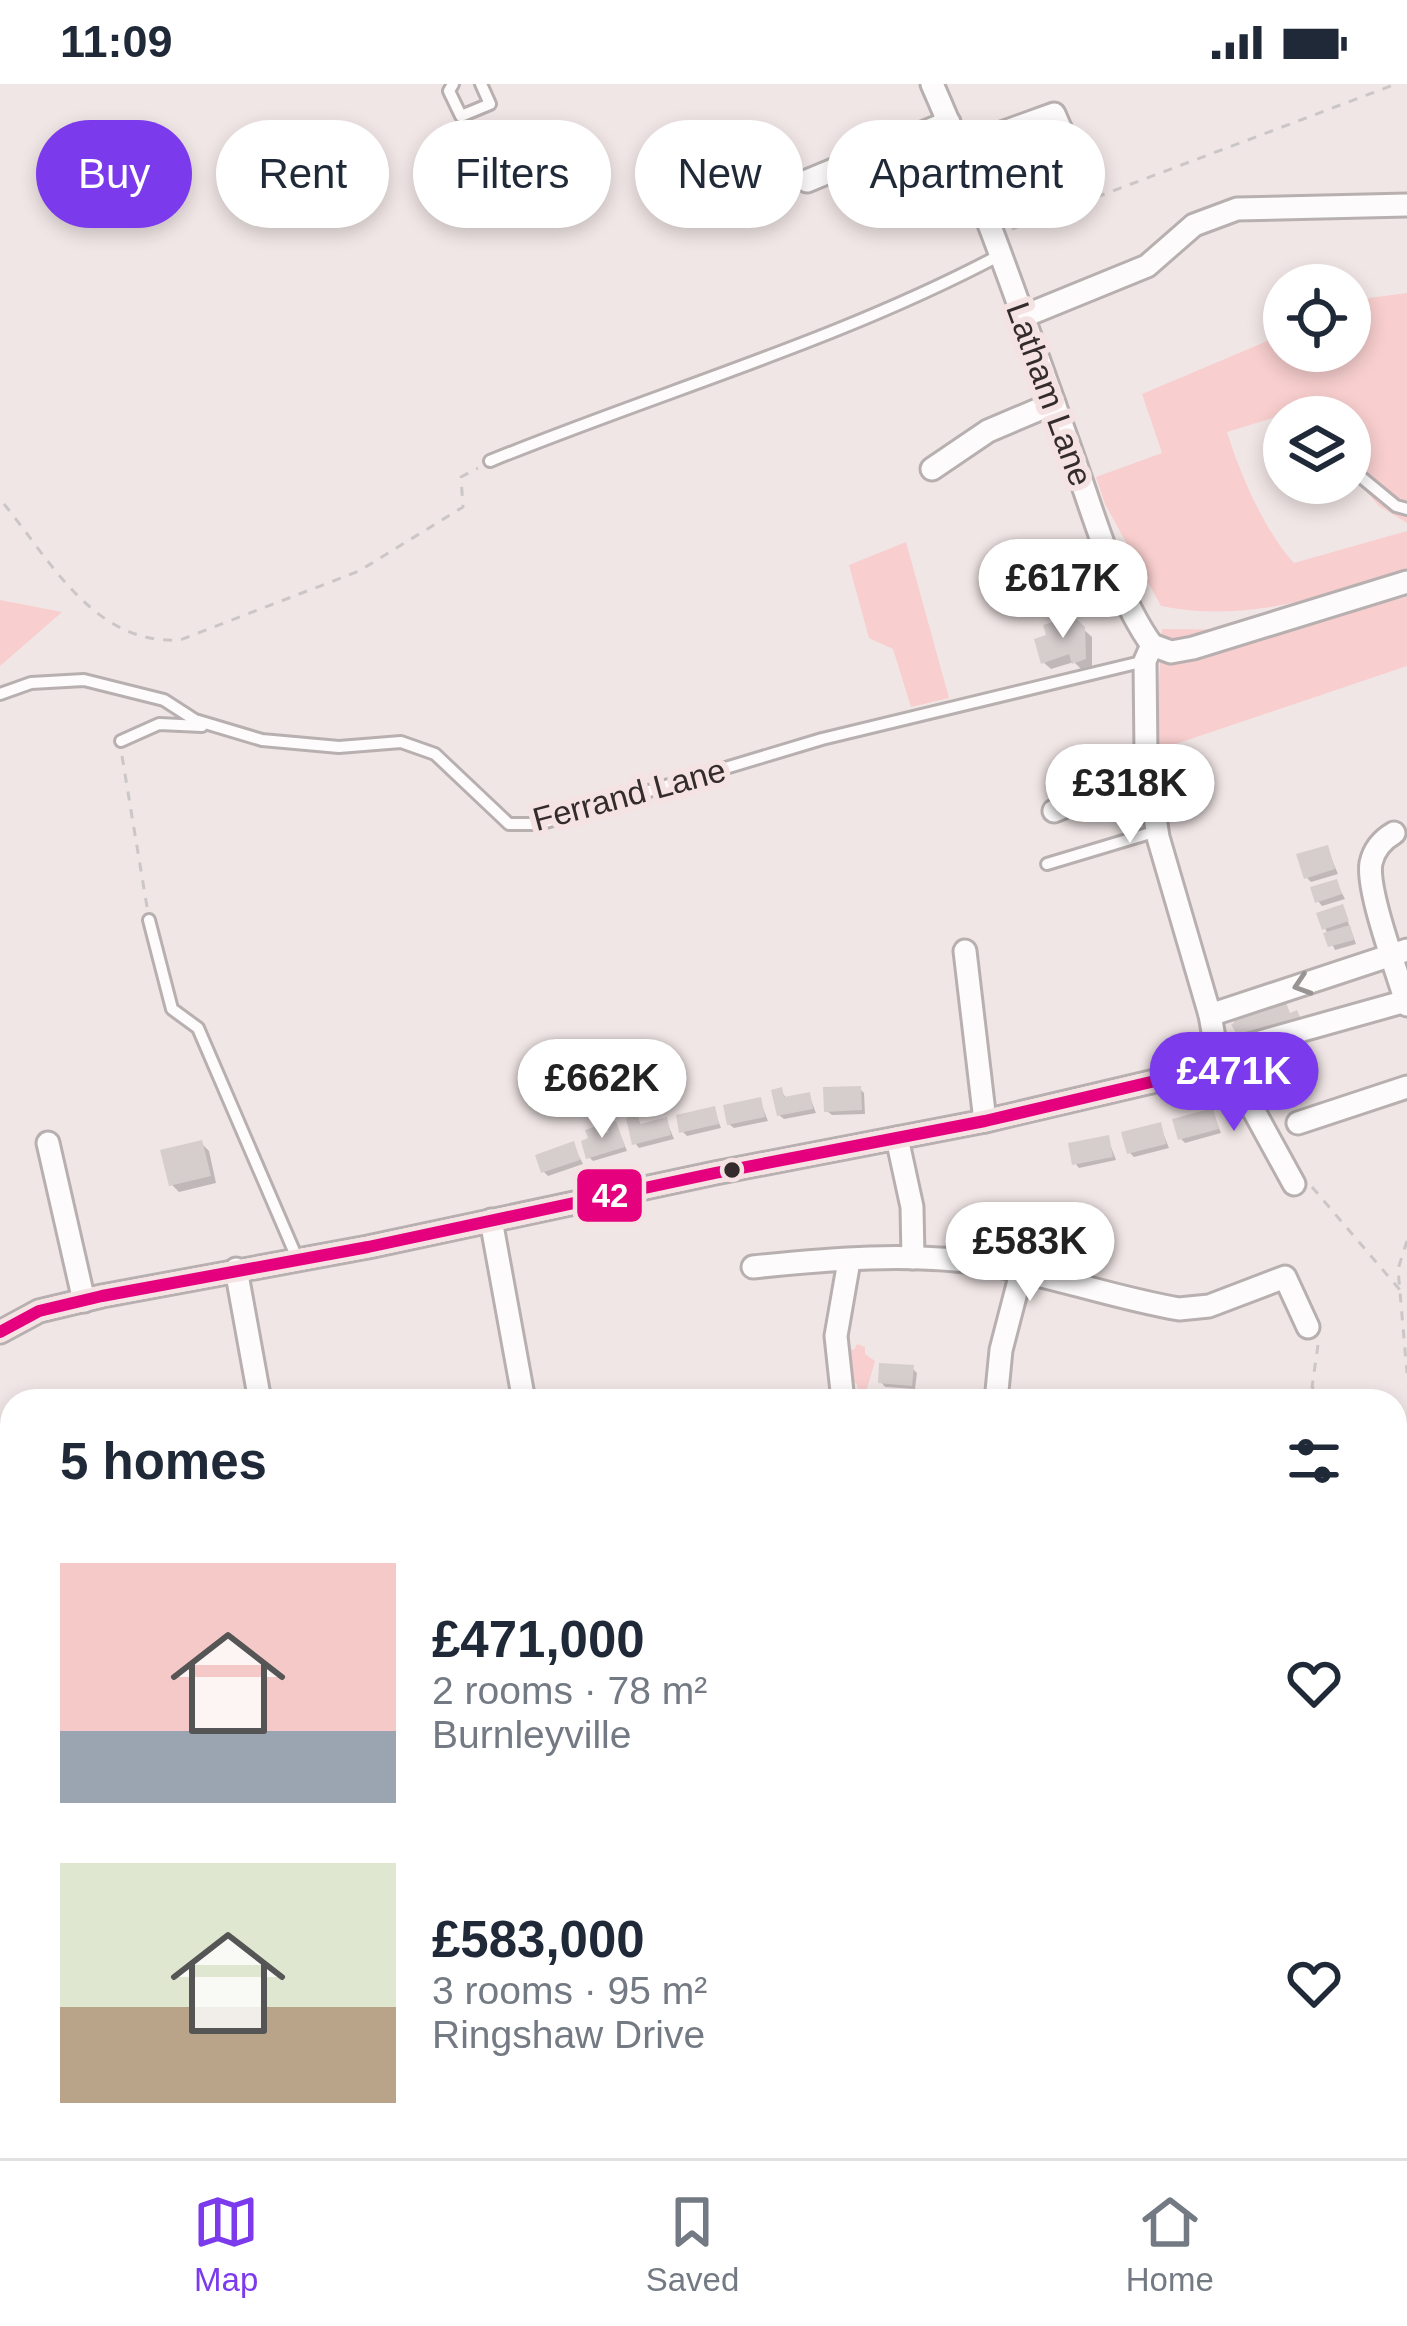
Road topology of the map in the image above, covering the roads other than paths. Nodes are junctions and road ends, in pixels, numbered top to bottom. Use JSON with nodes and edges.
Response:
{"nodes":[{"id":1,"x":453,"y":84,"type":"edge"},
{"id":2,"x":481,"y":84,"type":"edge"},
{"id":3,"x":932,"y":84,"type":"edge"},
{"id":4,"x":948,"y":120,"type":"edge"},
{"id":5,"x":827,"y":173,"type":"edge"},
{"id":6,"x":807,"y":181,"type":"dead end"},
{"id":7,"x":1407,"y":205,"type":"edge"},
{"id":8,"x":990,"y":228,"type":"edge"},
{"id":9,"x":997,"y":246,"type":"junction"},
{"id":10,"x":1022,"y":317,"type":"junction"},
{"id":11,"x":1054,"y":403,"type":"junction"},
{"id":12,"x":490,"y":460,"type":"road end"},
{"id":13,"x":932,"y":469,"type":"dead end"},
{"id":14,"x":1371,"y":485,"type":"edge"},
{"id":15,"x":1407,"y":509,"type":"edge"},
{"id":16,"x":1407,"y":582,"type":"edge"},
{"id":17,"x":1149,"y":653,"type":"junction"},
{"id":18,"x":0,"y":694,"type":"edge"},
{"id":19,"x":217,"y":727,"type":"junction"},
{"id":20,"x":121,"y":741,"type":"road end"},
{"id":21,"x":1148,"y":772,"type":"junction"},
{"id":22,"x":1054,"y":811,"type":"dead end"},
{"id":23,"x":1157,"y":831,"type":"junction"},
{"id":24,"x":1394,"y":833,"type":"dead end"},
{"id":25,"x":1047,"y":864,"type":"dead end"},
{"id":26,"x":149,"y":920,"type":"road end"},
{"id":27,"x":965,"y":951,"type":"dead end"},
{"id":28,"x":1400,"y":953,"type":"edge"},
{"id":29,"x":1406,"y":1003,"type":"edge"},
{"id":30,"x":1210,"y":1015,"type":"junction"},
{"id":31,"x":1216,"y":1054,"type":"junction"},
{"id":32,"x":1407,"y":1087,"type":"edge"},
{"id":33,"x":986,"y":1121,"type":"junction"},
{"id":34,"x":1298,"y":1123,"type":"dead end"},
{"id":35,"x":898,"y":1138,"type":"junction"},
{"id":36,"x":47,"y":1143,"type":"dead end"},
{"id":37,"x":1294,"y":1184,"type":"road end"},
{"id":38,"x":491,"y":1220,"type":"junction"},
{"id":39,"x":297,"y":1258,"type":"junction"},
{"id":40,"x":913,"y":1258,"type":"junction"},
{"id":41,"x":849,"y":1261,"type":"junction"},
{"id":42,"x":753,"y":1267,"type":"dead end"},
{"id":43,"x":236,"y":1269,"type":"junction"},
{"id":44,"x":1021,"y":1273,"type":"junction"},
{"id":45,"x":84,"y":1300,"type":"junction"},
{"id":46,"x":0,"y":1332,"type":"edge"},
{"id":47,"x":1313,"y":1336,"type":"road end"},
{"id":48,"x":258,"y":1389,"type":"edge"},
{"id":49,"x":522,"y":1389,"type":"edge"},
{"id":50,"x":842,"y":1389,"type":"edge"},
{"id":51,"x":997,"y":1389,"type":"edge"}],
"edges":[{"from":1,"to":2,"type":"lane"},
{"from":3,"to":4,"type":"street","name":"Latham Lane"},
{"from":5,"to":6,"type":"street"},
{"from":7,"to":10,"type":"street"},
{"from":8,"to":9,"type":"street","name":"Latham Lane"},
{"from":9,"to":10,"type":"street","name":"Latham Lane"},
{"from":9,"to":12,"type":"lane"},
{"from":10,"to":11,"type":"street","name":"Latham Lane"},
{"from":11,"to":13,"type":"street"},
{"from":11,"to":17,"type":"street","name":"Latham Lane"},
{"from":14,"to":15,"type":"lane"},
{"from":16,"to":17,"type":"street"},
{"from":17,"to":19,"type":"lane","name":"Ferrand Lane"},
{"from":17,"to":21,"type":"street","name":"Latham Lane"},
{"from":18,"to":19,"type":"lane","name":"Ferrand Lane"},
{"from":19,"to":20,"type":"lane"},
{"from":21,"to":22,"type":"street"},
{"from":21,"to":23,"type":"street","name":"Latham Lane"},
{"from":23,"to":25,"type":"lane"},
{"from":23,"to":30,"type":"street","name":"Latham Lane"},
{"from":24,"to":28,"type":"street"},
{"from":26,"to":39,"type":"lane"},
{"from":27,"to":33,"type":"street"},
{"from":28,"to":29,"type":"street"},
{"from":28,"to":30,"type":"street","one_way":true},
{"from":29,"to":31,"type":"street"},
{"from":30,"to":31,"type":"street","name":"Latham Lane"},
{"from":31,"to":33,"type":"street"},
{"from":31,"to":37,"type":"street"},
{"from":32,"to":34,"type":"street"},
{"from":33,"to":35,"type":"street"},
{"from":35,"to":38,"type":"street"},
{"from":35,"to":40,"type":"street"},
{"from":36,"to":45,"type":"street"},
{"from":38,"to":39,"type":"street"},
{"from":38,"to":49,"type":"street"},
{"from":39,"to":43,"type":"street"},
{"from":40,"to":41,"type":"street"},
{"from":40,"to":44,"type":"street"},
{"from":41,"to":42,"type":"street"},
{"from":41,"to":50,"type":"street"},
{"from":43,"to":45,"type":"street"},
{"from":43,"to":48,"type":"street"},
{"from":44,"to":47,"type":"street"},
{"from":44,"to":51,"type":"street"},
{"from":45,"to":46,"type":"street"}]}
